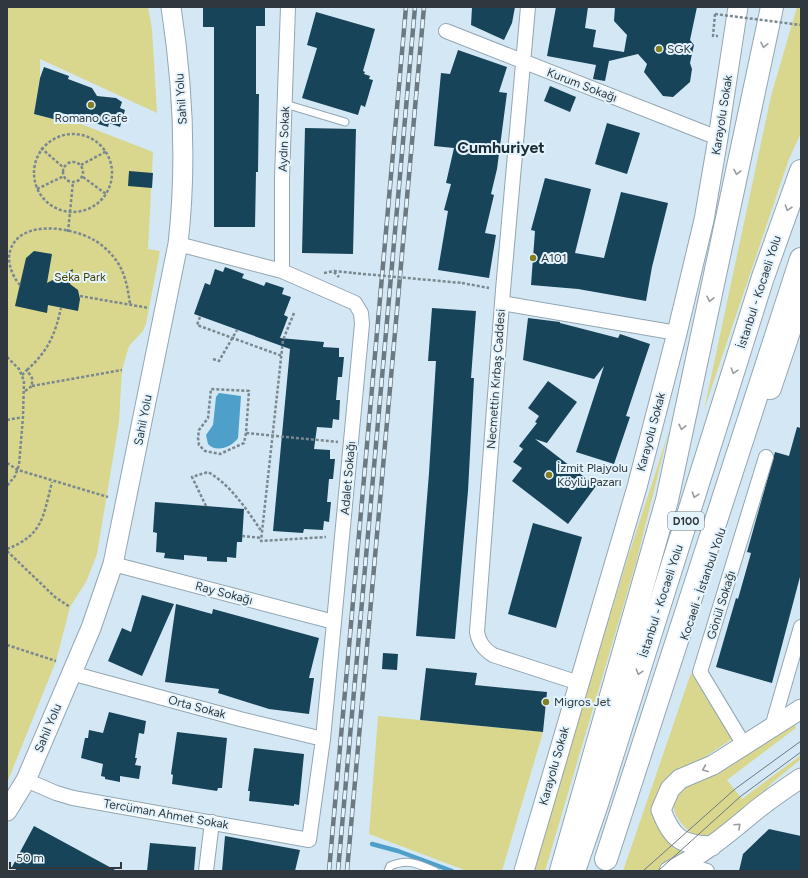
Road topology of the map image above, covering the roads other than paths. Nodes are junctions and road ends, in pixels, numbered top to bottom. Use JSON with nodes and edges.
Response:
{"nodes":[{"id":1,"x":171,"y":7,"type":"edge"},
{"id":2,"x":288,"y":7,"type":"edge"},
{"id":3,"x":528,"y":7,"type":"edge"},
{"id":4,"x":738,"y":7,"type":"edge"},
{"id":5,"x":772,"y":7,"type":"edge"},
{"id":6,"x":446,"y":31,"type":"dead end"},
{"id":7,"x":524,"y":63,"type":"junction"},
{"id":8,"x":285,"y":104,"type":"junction"},
{"id":9,"x":345,"y":122,"type":"dead end"},
{"id":10,"x":718,"y":138,"type":"junction"},
{"id":11,"x":801,"y":171,"type":"edge"},
{"id":12,"x":178,"y":244,"type":"junction"},
{"id":13,"x":801,"y":259,"type":"edge"},
{"id":14,"x":282,"y":270,"type":"junction"},
{"id":15,"x":801,"y":296,"type":"edge"},
{"id":16,"x":502,"y":303,"type":"junction"},
{"id":17,"x":677,"y":333,"type":"junction"},
{"id":18,"x":766,"y":457,"type":"dead end"},
{"id":19,"x":113,"y":564,"type":"junction"},
{"id":20,"x":334,"y":622,"type":"junction"},
{"id":21,"x":801,"y":627,"type":"edge"},
{"id":22,"x":71,"y":673,"type":"junction"},
{"id":23,"x":579,"y":683,"type":"junction"},
{"id":24,"x":801,"y":709,"type":"edge"},
{"id":25,"x":772,"y":727,"type":"junction"},
{"id":26,"x":323,"y":740,"type":"junction"},
{"id":27,"x":744,"y":745,"type":"junction"},
{"id":28,"x":801,"y":778,"type":"edge"},
{"id":29,"x":26,"y":780,"type":"junction"},
{"id":30,"x":7,"y":811,"type":"edge"},
{"id":31,"x":212,"y":822,"type":"junction"},
{"id":32,"x":309,"y":840,"type":"joint"},
{"id":33,"x":712,"y":846,"type":"junction"},
{"id":34,"x":604,"y":867,"type":"edge"},
{"id":35,"x":676,"y":868,"type":"edge"},
{"id":36,"x":206,"y":871,"type":"edge"},
{"id":37,"x":388,"y":871,"type":"edge"},
{"id":38,"x":435,"y":871,"type":"edge"},
{"id":39,"x":524,"y":871,"type":"edge"},
{"id":40,"x":561,"y":871,"type":"edge"},
{"id":41,"x":574,"y":871,"type":"edge"},
{"id":42,"x":707,"y":871,"type":"edge"}],
"edges":[{"from":1,"to":12,"type":"main road","name":"Sahil Yolu"},
{"from":2,"to":8,"type":"street","name":"Aydın Sokak"},
{"from":3,"to":7,"type":"street","name":"Necmettin Kırbaş Caddesi"},
{"from":4,"to":10,"type":"main road","name":"Karayolu Sokak"},
{"from":5,"to":40,"type":"highway","one_way":true},
{"from":6,"to":7,"type":"street","name":"Kurum Sokağı"},
{"from":7,"to":10,"type":"street","name":"Kurum Sokağı"},
{"from":7,"to":16,"type":"street","name":"Necmettin Kırbaş Caddesi"},
{"from":8,"to":9,"type":"lane"},
{"from":8,"to":14,"type":"street","name":"Aydın Sokak"},
{"from":10,"to":17,"type":"main road","name":"Karayolu Sokak"},
{"from":11,"to":41,"type":"highway","name":"İstanbul - Kocaeli Yolu","number":"D100","one_way":true},
{"from":12,"to":14,"type":"street","name":"Adalet Sokağı"},
{"from":12,"to":19,"type":"main road","name":"Sahil Yolu"},
{"from":13,"to":34,"type":"highway"},
{"from":14,"to":20,"type":"street","name":"Adalet Sokağı"},
{"from":15,"to":34,"type":"highway","name":"Kocaeli - İstanbul Yolu","number":"D100"},
{"from":16,"to":17,"type":"street"},
{"from":16,"to":23,"type":"street","name":"Necmettin Kırbaş Caddesi"},
{"from":17,"to":23,"type":"main road","name":"Karayolu Sokak"},
{"from":18,"to":27,"type":"street","name":"Gönül Sokağı"},
{"from":19,"to":20,"type":"street","name":"Ray Sokağı"},
{"from":19,"to":22,"type":"main road","name":"Sahil Yolu"},
{"from":20,"to":26,"type":"street","name":"Adalet Sokağı"},
{"from":21,"to":25,"type":"street"},
{"from":22,"to":26,"type":"street","name":"Orta Sokak"},
{"from":22,"to":29,"type":"main road","name":"Sahil Yolu"},
{"from":23,"to":39,"type":"main road","name":"Karayolu Sokak"},
{"from":24,"to":25,"type":"main road"},
{"from":25,"to":27,"type":"main road"},
{"from":26,"to":32,"type":"street","name":"Adalet Sokağı"},
{"from":27,"to":33,"type":"main road","one_way":true},
{"from":33,"to":28,"type":"main road","one_way":true},
{"from":29,"to":30,"type":"main road","name":"Sahil Yolu"},
{"from":29,"to":31,"type":"street","name":"Tercüman Ahmet Sokak"},
{"from":31,"to":32,"type":"street","name":"Tercüman Ahmet Sokak"},
{"from":31,"to":36,"type":"street"},
{"from":33,"to":35,"type":"main road"},
{"from":35,"to":42,"type":"street"},
{"from":37,"to":38,"type":"lane"}]}
